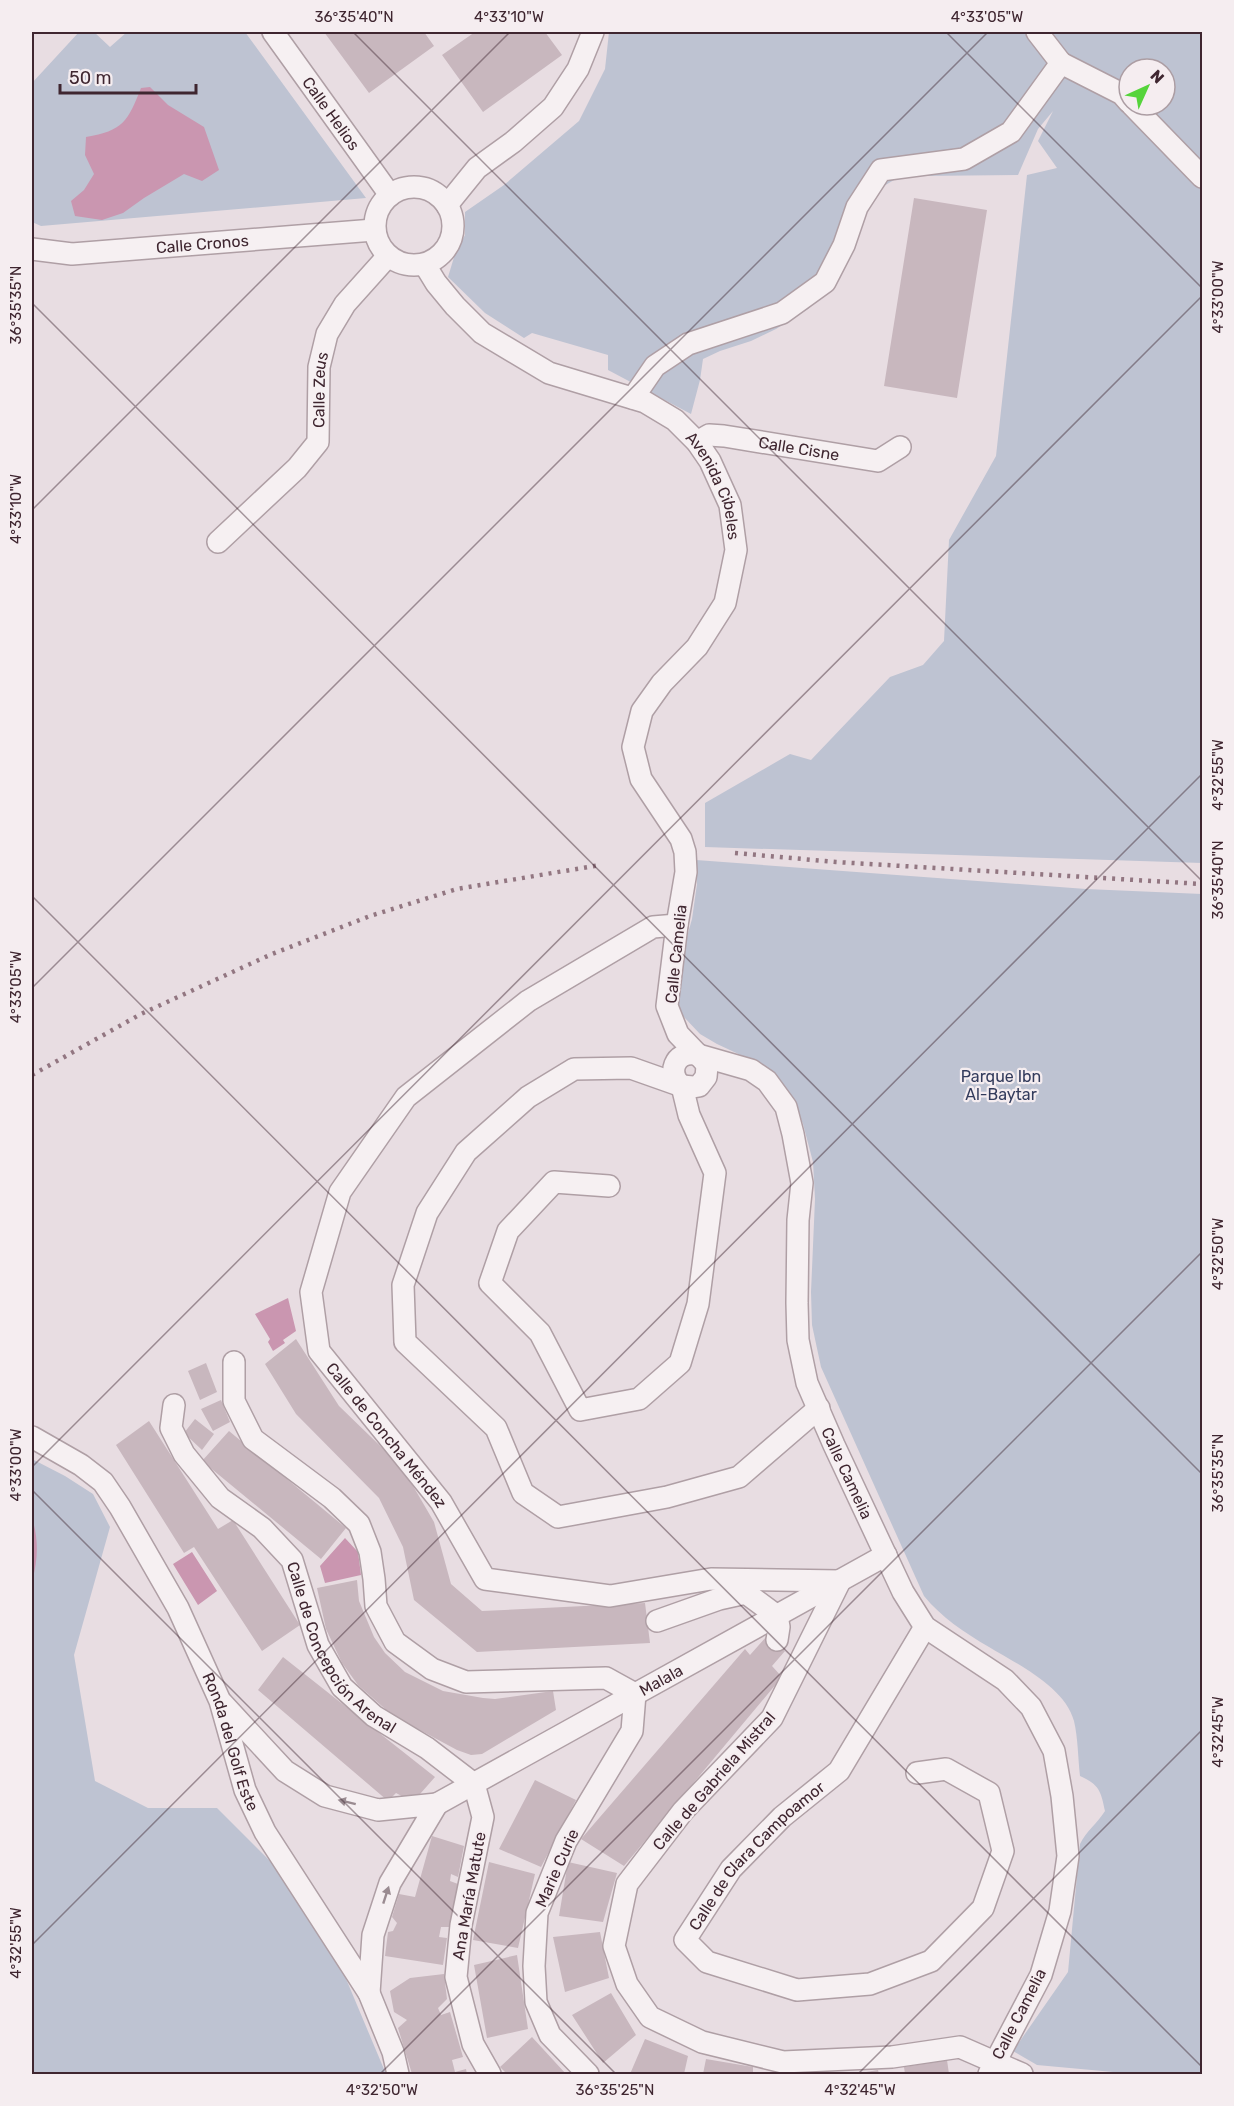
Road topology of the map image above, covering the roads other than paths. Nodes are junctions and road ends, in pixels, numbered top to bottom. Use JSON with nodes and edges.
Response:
{"nodes":[{"id":1,"x":273,"y":32,"type":"edge"},
{"id":2,"x":593,"y":32,"type":"edge"},
{"id":3,"x":1037,"y":32,"type":"edge"},
{"id":4,"x":1061,"y":63,"type":"junction"},
{"id":5,"x":1117,"y":91,"type":"edge"},
{"id":6,"x":1144,"y":117,"type":"edge"},
{"id":7,"x":1203,"y":177,"type":"edge"},
{"id":8,"x":390,"y":195,"type":"junction"},
{"id":9,"x":447,"y":205,"type":"junction"},
{"id":10,"x":374,"y":230,"type":"junction"},
{"id":11,"x":32,"y":249,"type":"edge"},
{"id":12,"x":387,"y":256,"type":"junction"},
{"id":13,"x":425,"y":265,"type":"junction"},
{"id":14,"x":633,"y":398,"type":"junction"},
{"id":15,"x":697,"y":442,"type":"junction"},
{"id":16,"x":900,"y":447,"type":"dead end"},
{"id":17,"x":218,"y":542,"type":"dead end"},
{"id":18,"x":685,"y":852,"type":"joint"},
{"id":19,"x":677,"y":925,"type":"junction"},
{"id":20,"x":700,"y":1057,"type":"junction"},
{"id":21,"x":682,"y":1086,"type":"junction"},
{"id":22,"x":609,"y":1185,"type":"dead end"},
{"id":23,"x":234,"y":1362,"type":"dead end"},
{"id":24,"x":174,"y":1405,"type":"dead end"},
{"id":25,"x":819,"y":1408,"type":"junction"},
{"id":26,"x":32,"y":1437,"type":"edge"},
{"id":27,"x":886,"y":1555,"type":"junction"},
{"id":28,"x":840,"y":1581,"type":"junction"},
{"id":29,"x":777,"y":1616,"type":"junction"},
{"id":30,"x":657,"y":1621,"type":"dead end"},
{"id":31,"x":925,"y":1627,"type":"junction"},
{"id":32,"x":777,"y":1640,"type":"dead end"},
{"id":33,"x":635,"y":1694,"type":"junction"},
{"id":34,"x":220,"y":1701,"type":"junction"},
{"id":35,"x":917,"y":1773,"type":"dead end"},
{"id":36,"x":474,"y":1784,"type":"junction"},
{"id":37,"x":436,"y":1804,"type":"junction"},
{"id":38,"x":373,"y":1935,"type":"junction"},
{"id":39,"x":340,"y":1948,"type":"junction"},
{"id":40,"x":369,"y":1994,"type":"junction"},
{"id":41,"x":991,"y":2069,"type":"edge"},
{"id":42,"x":398,"y":2074,"type":"edge"},
{"id":43,"x":490,"y":2074,"type":"edge"},
{"id":44,"x":588,"y":2074,"type":"edge"},
{"id":45,"x":1022,"y":2074,"type":"edge"}],
"edges":[{"from":1,"to":8,"type":"street","name":"Calle Helios"},
{"from":2,"to":9,"type":"street"},
{"from":3,"to":4,"type":"street"},
{"from":4,"to":5,"type":"street"},
{"from":4,"to":14,"type":"street"},
{"from":6,"to":7,"type":"street"},
{"from":8,"to":9,"type":"street"},
{"from":8,"to":10,"type":"street"},
{"from":9,"to":13,"type":"street"},
{"from":10,"to":11,"type":"street","name":"Calle Cronos"},
{"from":10,"to":12,"type":"street"},
{"from":12,"to":13,"type":"street"},
{"from":12,"to":17,"type":"street","name":"Calle Zeus"},
{"from":13,"to":14,"type":"street","name":"Avenida Cibeles"},
{"from":14,"to":15,"type":"street","name":"Avenida Cibeles"},
{"from":15,"to":16,"type":"street","name":"Calle Cisne"},
{"from":15,"to":18,"type":"street","name":"Avenida Cibeles"},
{"from":18,"to":19,"type":"street","name":"Calle Camelia"},
{"from":19,"to":20,"type":"street","name":"Calle Camelia"},
{"from":19,"to":28,"type":"street","name":"Calle de Concha Méndez"},
{"from":20,"to":21,"type":"street"},
{"from":20,"to":25,"type":"street","name":"Calle Camelia"},
{"from":21,"to":22,"type":"street"},
{"from":21,"to":25,"type":"street"},
{"from":23,"to":33,"type":"street"},
{"from":24,"to":36,"type":"street","name":"Calle de Concepción Arenal"},
{"from":25,"to":27,"type":"street","name":"Calle Camelia"},
{"from":26,"to":34,"type":"street","name":"Ronda del Golf Este"},
{"from":27,"to":28,"type":"street","name":"Malala"},
{"from":27,"to":31,"type":"street","name":"Calle Camelia"},
{"from":28,"to":29,"type":"street","name":"Malala"},
{"from":28,"to":41,"type":"street","name":"Calle de Gabriela Mistral"},
{"from":29,"to":30,"type":"street"},
{"from":29,"to":32,"type":"street"},
{"from":29,"to":33,"type":"street","name":"Malala"},
{"from":31,"to":35,"type":"street","name":"Calle de Clara Campoamor"},
{"from":31,"to":41,"type":"street","name":"Calle Camelia"},
{"from":33,"to":36,"type":"street","name":"Malala"},
{"from":33,"to":44,"type":"street","name":"Marie Curie"},
{"from":37,"to":34,"type":"street","one_way":true},
{"from":34,"to":39,"type":"street","name":"Ronda del Golf Este"},
{"from":36,"to":37,"type":"street","name":"Malala"},
{"from":36,"to":43,"type":"street","name":"Ana María Matute"},
{"from":38,"to":37,"type":"street","one_way":true},
{"from":38,"to":39,"type":"street"},
{"from":38,"to":40,"type":"street"},
{"from":39,"to":40,"type":"street","name":"Ronda del Golf Este"},
{"from":40,"to":42,"type":"street","name":"Ronda del Golf Este"},
{"from":41,"to":45,"type":"street","name":"Calle de Gabriela Mistral"}]}
